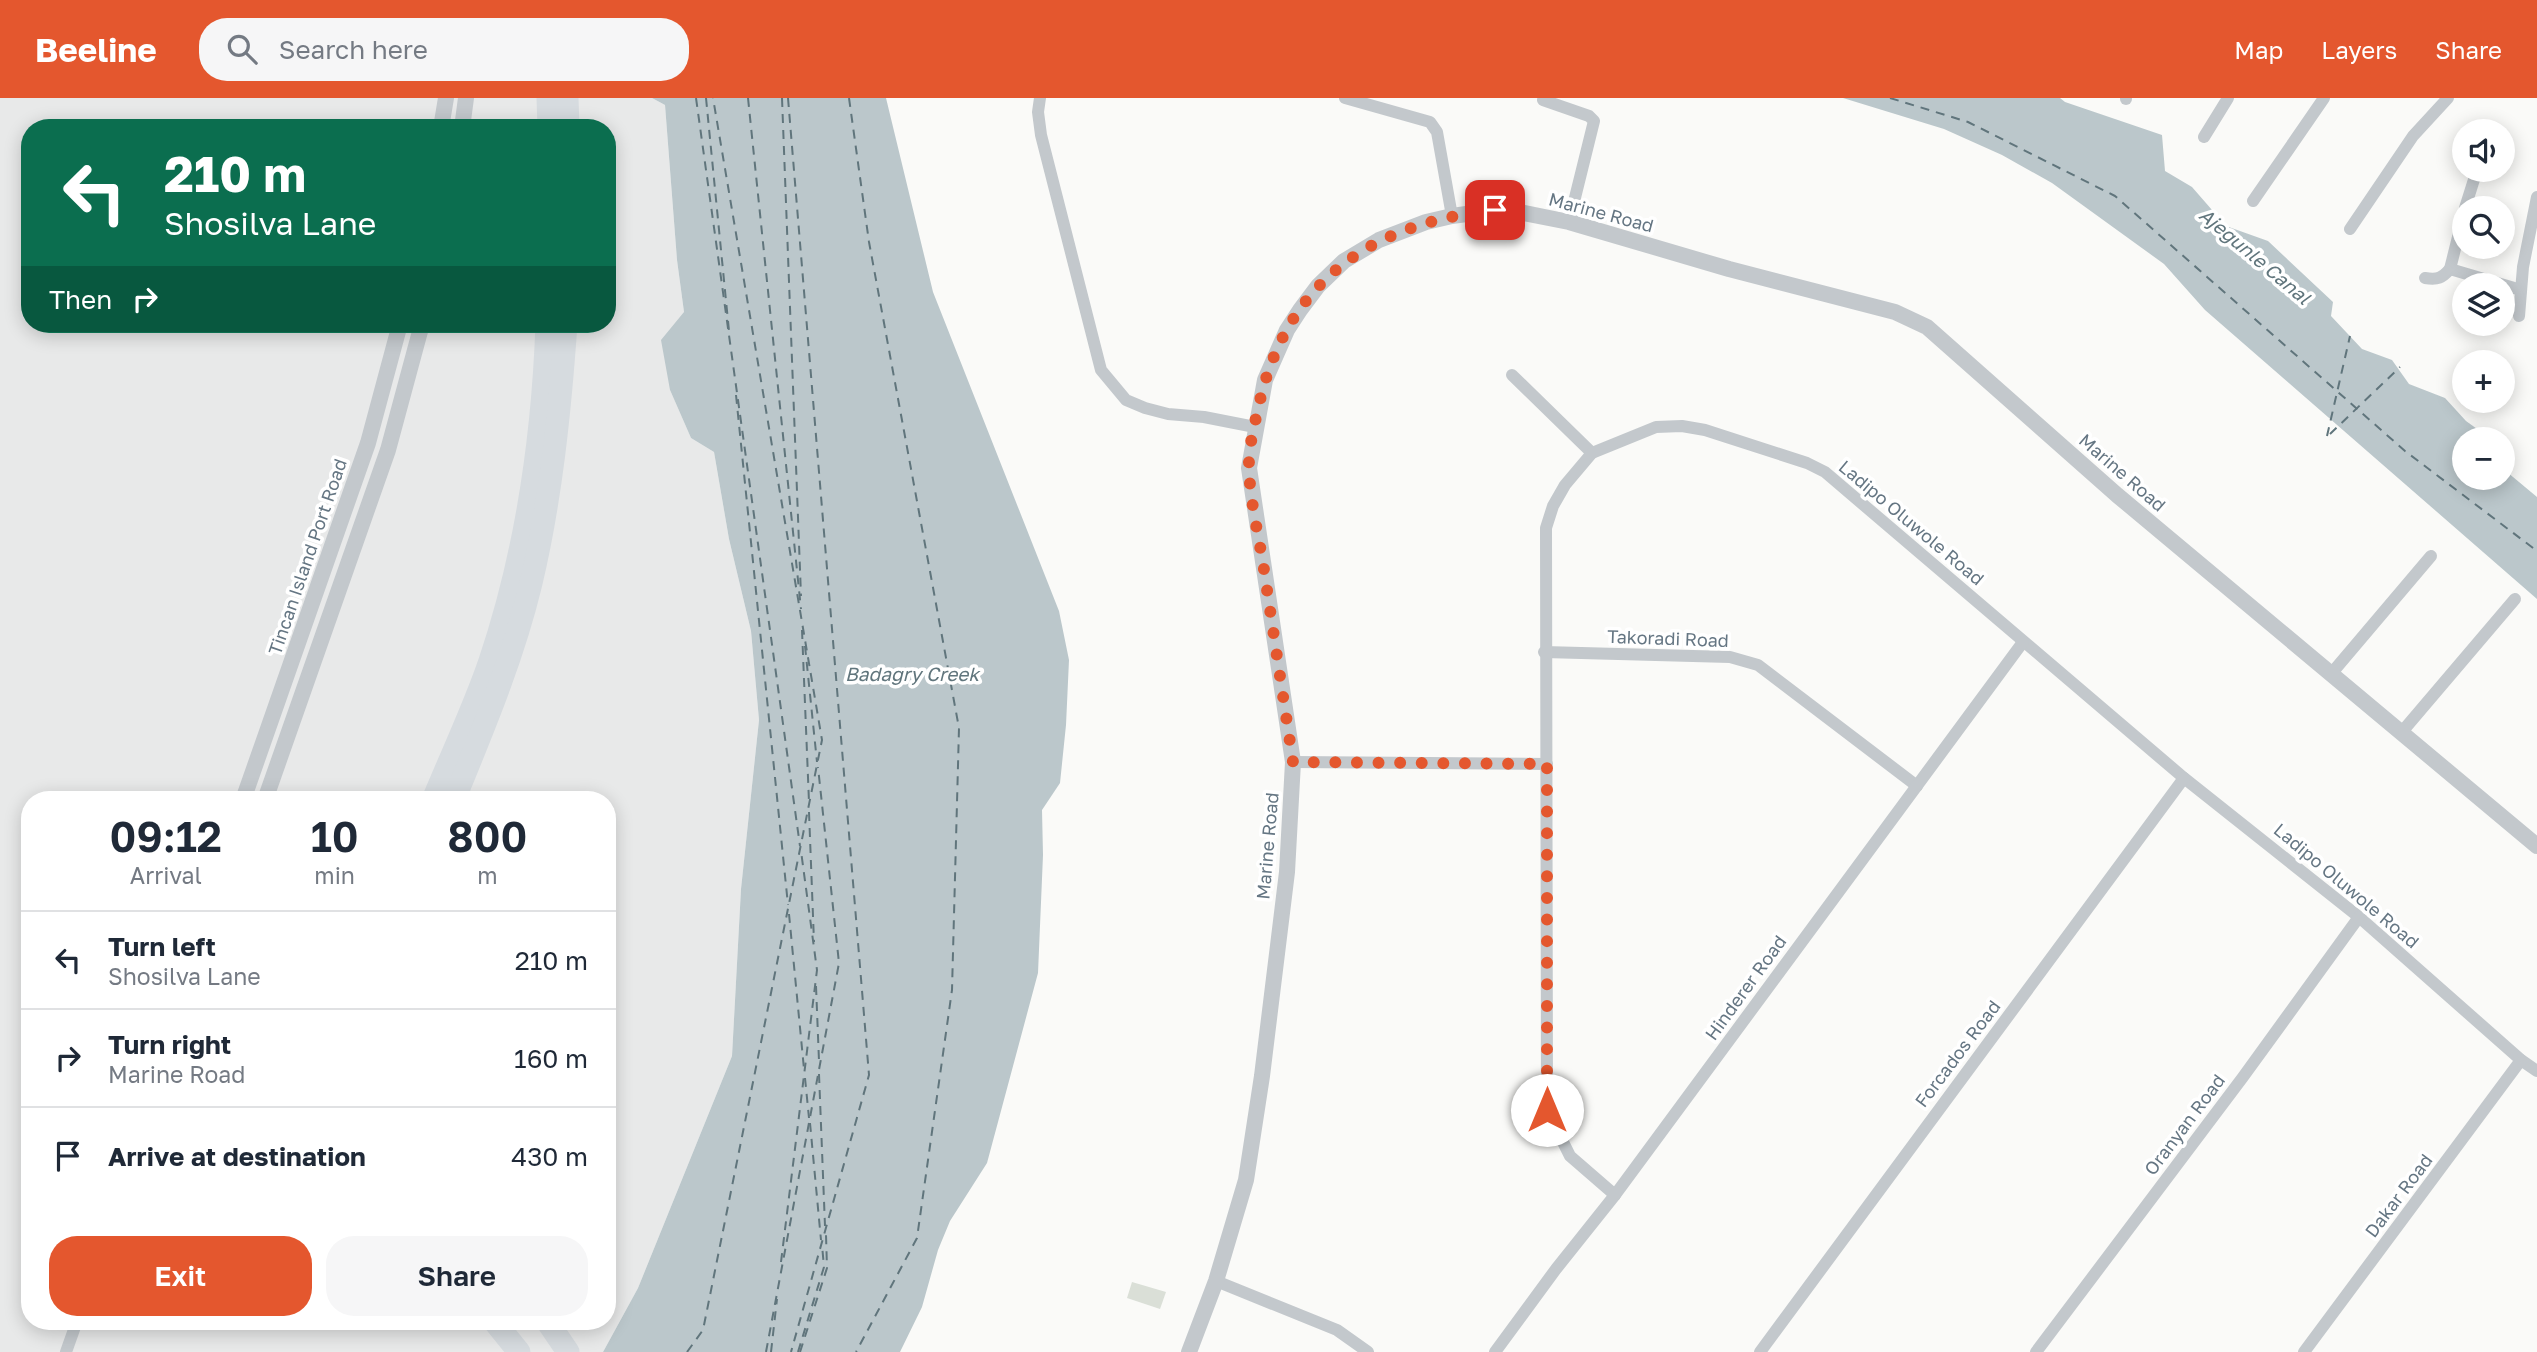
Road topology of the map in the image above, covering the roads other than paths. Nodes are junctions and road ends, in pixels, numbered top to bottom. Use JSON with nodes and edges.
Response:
{"nodes":[{"id":1,"x":446,"y":98,"type":"edge"},
{"id":2,"x":466,"y":98,"type":"edge"},
{"id":3,"x":548,"y":98,"type":"edge"},
{"id":4,"x":568,"y":98,"type":"edge"},
{"id":5,"x":1040,"y":98,"type":"edge"},
{"id":6,"x":1345,"y":98,"type":"edge"},
{"id":7,"x":2228,"y":98,"type":"edge"},
{"id":8,"x":2324,"y":98,"type":"edge"},
{"id":9,"x":2448,"y":98,"type":"edge"},
{"id":10,"x":1543,"y":100,"type":"dead end"},
{"id":11,"x":442,"y":119,"type":"edge"},
{"id":12,"x":463,"y":119,"type":"edge"},
{"id":13,"x":549,"y":119,"type":"edge"},
{"id":14,"x":569,"y":119,"type":"edge"},
{"id":15,"x":2204,"y":137,"type":"dead end"},
{"id":16,"x":2537,"y":197,"type":"edge"},
{"id":17,"x":2253,"y":201,"type":"dead end"},
{"id":18,"x":1452,"y":216,"type":"junction"},
{"id":19,"x":1569,"y":222,"type":"junction"},
{"id":20,"x":2350,"y":229,"type":"dead end"},
{"id":21,"x":2453,"y":259,"type":"edge"},
{"id":22,"x":2450,"y":269,"type":"junction"},
{"id":23,"x":2425,"y":278,"type":"dead end"},
{"id":24,"x":2537,"y":285,"type":"edge"},
{"id":25,"x":2522,"y":287,"type":"junction"},
{"id":26,"x":2519,"y":316,"type":"dead end"},
{"id":27,"x":398,"y":333,"type":"edge"},
{"id":28,"x":420,"y":333,"type":"edge"},
{"id":29,"x":547,"y":333,"type":"edge"},
{"id":30,"x":565,"y":333,"type":"edge"},
{"id":31,"x":1512,"y":375,"type":"dead end"},
{"id":32,"x":1255,"y":427,"type":"junction"},
{"id":33,"x":1592,"y":453,"type":"junction"},
{"id":34,"x":2431,"y":556,"type":"dead end"},
{"id":35,"x":2515,"y":599,"type":"dead end"},
{"id":36,"x":2023,"y":642,"type":"junction"},
{"id":37,"x":1544,"y":652,"type":"junction"},
{"id":38,"x":2331,"y":674,"type":"junction"},
{"id":39,"x":2401,"y":733,"type":"junction"},
{"id":40,"x":1293,"y":762,"type":"junction"},
{"id":41,"x":1547,"y":764,"type":"junction"},
{"id":42,"x":2184,"y":778,"type":"junction"},
{"id":43,"x":1917,"y":786,"type":"junction"},
{"id":44,"x":246,"y":791,"type":"edge"},
{"id":45,"x":268,"y":791,"type":"edge"},
{"id":46,"x":437,"y":791,"type":"edge"},
{"id":47,"x":458,"y":791,"type":"edge"},
{"id":48,"x":2537,"y":846,"type":"edge"},
{"id":49,"x":2359,"y":917,"type":"junction"},
{"id":50,"x":2521,"y":1060,"type":"junction"},
{"id":51,"x":2537,"y":1071,"type":"edge"},
{"id":52,"x":1615,"y":1195,"type":"junction"},
{"id":53,"x":1216,"y":1281,"type":"junction"},
{"id":54,"x":73,"y":1330,"type":"edge"},
{"id":55,"x":501,"y":1330,"type":"edge"},
{"id":56,"x":553,"y":1330,"type":"edge"},
{"id":57,"x":66,"y":1352,"type":"edge"},
{"id":58,"x":519,"y":1352,"type":"edge"},
{"id":59,"x":568,"y":1352,"type":"edge"},
{"id":60,"x":1189,"y":1352,"type":"edge"},
{"id":61,"x":1368,"y":1352,"type":"edge"},
{"id":62,"x":1495,"y":1352,"type":"edge"},
{"id":63,"x":1760,"y":1352,"type":"edge"},
{"id":64,"x":2036,"y":1352,"type":"edge"},
{"id":65,"x":2305,"y":1352,"type":"edge"}],
"edges":[{"from":1,"to":11,"type":"street"},
{"from":2,"to":12,"type":"street"},
{"from":3,"to":13,"type":"highway"},
{"from":4,"to":14,"type":"highway"},
{"from":5,"to":32,"type":"street"},
{"from":6,"to":18,"type":"street"},
{"from":7,"to":15,"type":"street"},
{"from":8,"to":17,"type":"street"},
{"from":9,"to":20,"type":"street"},
{"from":10,"to":19,"type":"street"},
{"from":16,"to":25,"type":"street"},
{"from":18,"to":19,"type":"street","name":"Marine Road"},
{"from":18,"to":32,"type":"street","name":"Marine Road"},
{"from":19,"to":38,"type":"street","name":"Marine Road"},
{"from":21,"to":22,"type":"street"},
{"from":22,"to":23,"type":"street"},
{"from":22,"to":25,"type":"street"},
{"from":24,"to":25,"type":"street"},
{"from":25,"to":26,"type":"street"},
{"from":27,"to":44,"type":"street","name":"Tincan Island Port Road"},
{"from":28,"to":45,"type":"street"},
{"from":29,"to":46,"type":"highway"},
{"from":30,"to":47,"type":"highway"},
{"from":31,"to":33,"type":"street"},
{"from":32,"to":40,"type":"street","name":"Marine Road"},
{"from":33,"to":36,"type":"street","name":"Ladipo Oluwole Road"},
{"from":33,"to":37,"type":"street","name":"Ladipo Oluwole Road"},
{"from":34,"to":38,"type":"street"},
{"from":35,"to":39,"type":"street"},
{"from":36,"to":42,"type":"street","name":"Ladipo Oluwole Road"},
{"from":36,"to":43,"type":"street","name":"Hinderer Road"},
{"from":37,"to":41,"type":"street","name":"Ladipo Oluwole Road"},
{"from":37,"to":43,"type":"street","name":"Takoradi Road"},
{"from":38,"to":39,"type":"street","name":"Marine Road"},
{"from":39,"to":48,"type":"street","name":"Marine Road"},
{"from":40,"to":41,"type":"street"},
{"from":40,"to":53,"type":"street","name":"Marine Road"},
{"from":41,"to":52,"type":"street","name":"Ladipo Oluwole Road"},
{"from":42,"to":49,"type":"street","name":"Ladipo Oluwole Road"},
{"from":42,"to":63,"type":"street","name":"Forcados Road"},
{"from":43,"to":52,"type":"street","name":"Hinderer Road"},
{"from":49,"to":50,"type":"street","name":"Ladipo Oluwole Road"},
{"from":49,"to":64,"type":"street","name":"Oranyan Road"},
{"from":50,"to":51,"type":"street","name":"Ladipo Oluwole Road"},
{"from":50,"to":65,"type":"street","name":"Dakar Road"},
{"from":52,"to":62,"type":"street","name":"Hinderer Road"},
{"from":53,"to":60,"type":"street","name":"Marine Road"},
{"from":53,"to":61,"type":"street"},
{"from":54,"to":57,"type":"street"},
{"from":55,"to":58,"type":"highway"},
{"from":56,"to":59,"type":"highway"}]}
